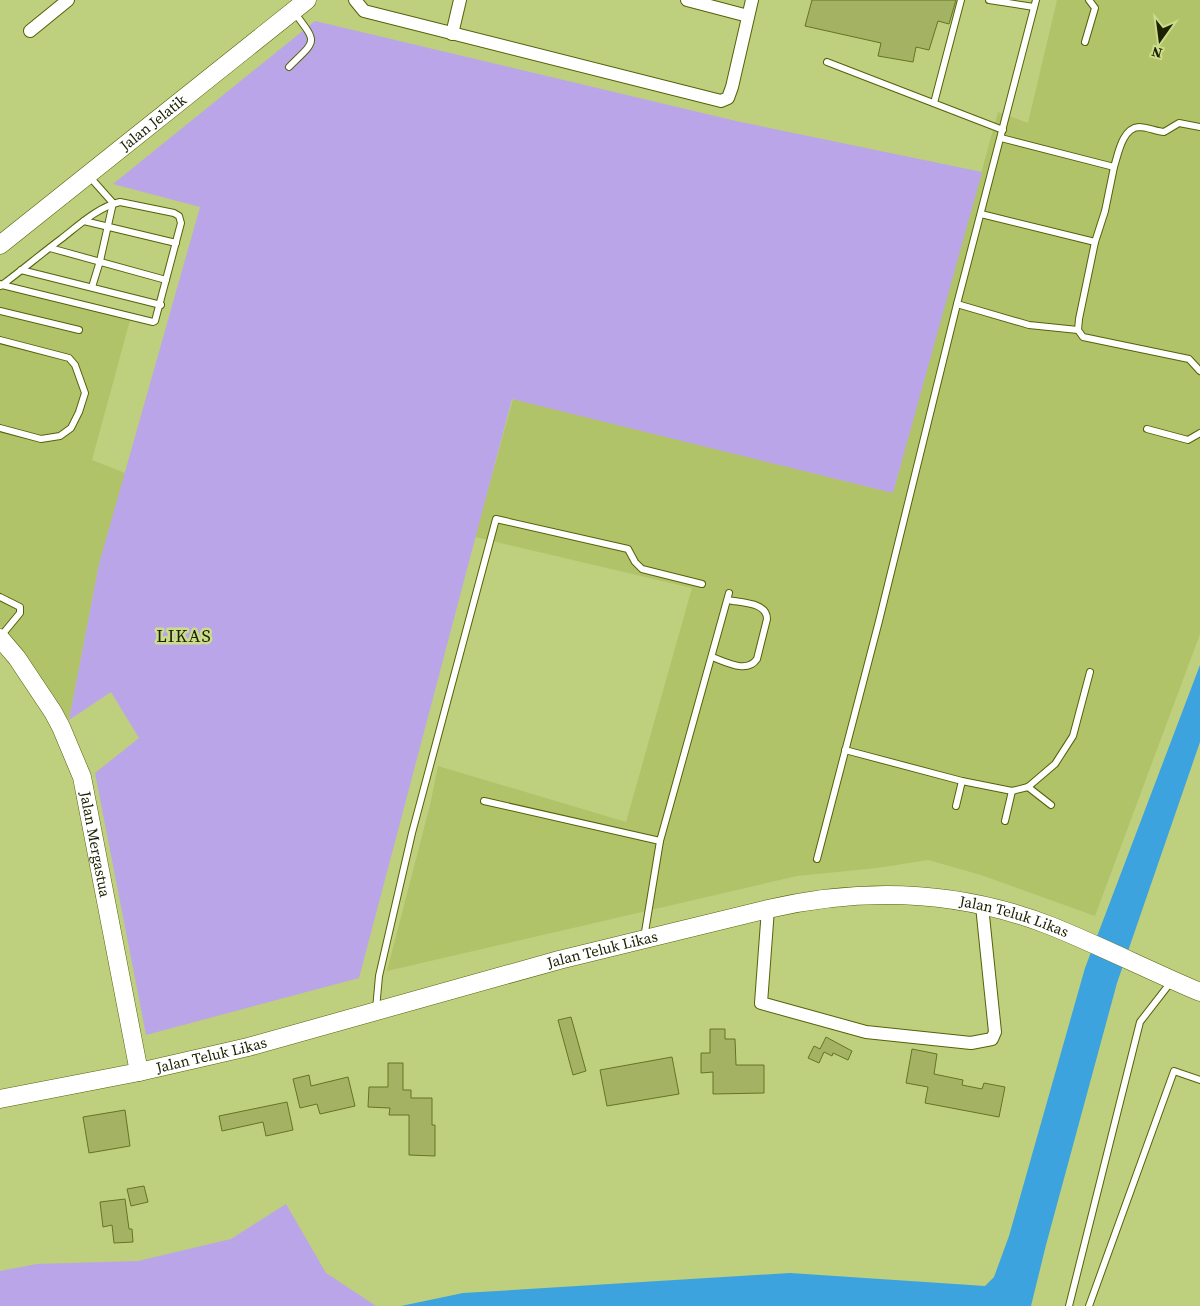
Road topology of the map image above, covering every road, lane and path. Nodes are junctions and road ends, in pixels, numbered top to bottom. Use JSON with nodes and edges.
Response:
{"nodes":[{"id":1,"x":68,"y":0,"type":"edge"},
{"id":2,"x":308,"y":0,"type":"edge"},
{"id":3,"x":355,"y":0,"type":"edge"},
{"id":4,"x":460,"y":0,"type":"edge"},
{"id":5,"x":687,"y":0,"type":"edge"},
{"id":6,"x":752,"y":0,"type":"edge"},
{"id":7,"x":961,"y":0,"type":"edge"},
{"id":8,"x":989,"y":0,"type":"edge"},
{"id":9,"x":1090,"y":0,"type":"edge"},
{"id":10,"x":1035,"y":4,"type":"edge"},
{"id":11,"x":293,"y":12,"type":"junction"},
{"id":12,"x":748,"y":16,"type":"junction"},
{"id":13,"x":30,"y":31,"type":"dead end"},
{"id":14,"x":452,"y":34,"type":"junction"},
{"id":15,"x":1085,"y":42,"type":"dead end"},
{"id":16,"x":827,"y":62,"type":"dead end"},
{"id":17,"x":290,"y":67,"type":"dead end"},
{"id":18,"x":934,"y":103,"type":"junction"},
{"id":19,"x":1200,"y":127,"type":"edge"},
{"id":20,"x":1003,"y":130,"type":"junction"},
{"id":21,"x":1001,"y":138,"type":"junction"},
{"id":22,"x":1114,"y":167,"type":"junction"},
{"id":23,"x":88,"y":175,"type":"junction"},
{"id":24,"x":113,"y":203,"type":"junction"},
{"id":25,"x":981,"y":214,"type":"junction"},
{"id":26,"x":84,"y":221,"type":"junction"},
{"id":27,"x":109,"y":226,"type":"junction"},
{"id":28,"x":1095,"y":242,"type":"junction"},
{"id":29,"x":176,"y":243,"type":"junction"},
{"id":30,"x":0,"y":246,"type":"edge"},
{"id":31,"x":50,"y":248,"type":"junction"},
{"id":32,"x":100,"y":261,"type":"junction"},
{"id":33,"x":21,"y":270,"type":"junction"},
{"id":34,"x":166,"y":280,"type":"junction"},
{"id":35,"x":1,"y":285,"type":"edge"},
{"id":36,"x":92,"y":287,"type":"junction"},
{"id":37,"x":956,"y":304,"type":"junction"},
{"id":38,"x":161,"y":305,"type":"junction"},
{"id":39,"x":0,"y":311,"type":"edge"},
{"id":40,"x":79,"y":330,"type":"dead end"},
{"id":41,"x":1078,"y":330,"type":"junction"},
{"id":42,"x":0,"y":340,"type":"edge"},
{"id":43,"x":1200,"y":371,"type":"edge"},
{"id":44,"x":0,"y":428,"type":"edge"},
{"id":45,"x":1146,"y":429,"type":"dead end"},
{"id":46,"x":1200,"y":432,"type":"edge"},
{"id":47,"x":702,"y":584,"type":"dead end"},
{"id":48,"x":0,"y":597,"type":"edge"},
{"id":49,"x":0,"y":638,"type":"edge"},
{"id":50,"x":712,"y":656,"type":"junction"},
{"id":51,"x":1090,"y":672,"type":"dead end"},
{"id":52,"x":845,"y":750,"type":"junction"},
{"id":53,"x":962,"y":781,"type":"junction"},
{"id":54,"x":1028,"y":787,"type":"junction"},
{"id":55,"x":1012,"y":791,"type":"junction"},
{"id":56,"x":484,"y":801,"type":"dead end"},
{"id":57,"x":1050,"y":804,"type":"dead end"},
{"id":58,"x":956,"y":806,"type":"dead end"},
{"id":59,"x":1005,"y":821,"type":"dead end"},
{"id":60,"x":660,"y":841,"type":"junction"},
{"id":61,"x":817,"y":859,"type":"dead end"},
{"id":62,"x":982,"y":906,"type":"junction"},
{"id":63,"x":768,"y":909,"type":"junction"},
{"id":64,"x":644,"y":939,"type":"junction"},
{"id":65,"x":1172,"y":980,"type":"junction"},
{"id":66,"x":1200,"y":992,"type":"edge"},
{"id":67,"x":376,"y":1010,"type":"junction"},
{"id":68,"x":139,"y":1072,"type":"junction"},
{"id":69,"x":1200,"y":1080,"type":"edge"},
{"id":70,"x":0,"y":1099,"type":"edge"},
{"id":71,"x":1069,"y":1306,"type":"edge"},
{"id":72,"x":1089,"y":1306,"type":"edge"}],
"edges":[{"from":1,"to":13,"type":"street"},
{"from":2,"to":11,"type":"street","name":"Jalan Jelatik"},
{"from":3,"to":14,"type":"street"},
{"from":4,"to":14,"type":"street"},
{"from":5,"to":12,"type":"street"},
{"from":6,"to":12,"type":"street"},
{"from":7,"to":18,"type":"lane"},
{"from":8,"to":10,"type":"lane"},
{"from":9,"to":15,"type":"lane"},
{"from":10,"to":20,"type":"lane"},
{"from":11,"to":17,"type":"lane"},
{"from":11,"to":23,"type":"street","name":"Jalan Jelatik"},
{"from":12,"to":14,"type":"street"},
{"from":16,"to":18,"type":"lane"},
{"from":18,"to":20,"type":"lane"},
{"from":19,"to":22,"type":"lane"},
{"from":20,"to":21,"type":"lane"},
{"from":21,"to":22,"type":"lane"},
{"from":21,"to":25,"type":"lane"},
{"from":22,"to":28,"type":"lane"},
{"from":23,"to":24,"type":"lane"},
{"from":23,"to":30,"type":"street","name":"Jalan Jelatik"},
{"from":24,"to":26,"type":"lane"},
{"from":24,"to":27,"type":"lane"},
{"from":24,"to":29,"type":"lane"},
{"from":25,"to":28,"type":"lane"},
{"from":25,"to":37,"type":"lane"},
{"from":26,"to":27,"type":"lane"},
{"from":26,"to":31,"type":"lane"},
{"from":27,"to":29,"type":"lane"},
{"from":27,"to":32,"type":"lane"},
{"from":28,"to":41,"type":"lane"},
{"from":29,"to":34,"type":"lane"},
{"from":31,"to":32,"type":"lane"},
{"from":31,"to":33,"type":"lane"},
{"from":32,"to":34,"type":"lane"},
{"from":32,"to":36,"type":"lane"},
{"from":33,"to":35,"type":"lane"},
{"from":33,"to":36,"type":"lane"},
{"from":34,"to":38,"type":"lane"},
{"from":35,"to":38,"type":"lane"},
{"from":36,"to":38,"type":"lane"},
{"from":37,"to":41,"type":"lane"},
{"from":37,"to":52,"type":"lane"},
{"from":39,"to":40,"type":"lane"},
{"from":41,"to":43,"type":"lane"},
{"from":42,"to":44,"type":"lane"},
{"from":45,"to":46,"type":"lane"},
{"from":47,"to":67,"type":"lane"},
{"from":48,"to":49,"type":"lane"},
{"from":49,"to":68,"type":"street","name":"Jalan Mergastua"},
{"from":50,"to":50,"type":"lane"},
{"from":50,"to":60,"type":"lane"},
{"from":51,"to":54,"type":"lane"},
{"from":52,"to":53,"type":"lane"},
{"from":52,"to":61,"type":"lane"},
{"from":53,"to":55,"type":"lane"},
{"from":53,"to":58,"type":"lane"},
{"from":54,"to":55,"type":"lane"},
{"from":54,"to":57,"type":"lane"},
{"from":55,"to":59,"type":"lane"},
{"from":56,"to":60,"type":"lane"},
{"from":60,"to":64,"type":"lane"},
{"from":62,"to":63,"type":"street","name":"Jalan Teluk Likas"},
{"from":62,"to":63,"type":"street"},
{"from":62,"to":65,"type":"street","name":"Jalan Teluk Likas"},
{"from":63,"to":64,"type":"street","name":"Jalan Teluk Likas"},
{"from":64,"to":67,"type":"street","name":"Jalan Teluk Likas"},
{"from":65,"to":66,"type":"street","name":"Jalan Teluk Likas"},
{"from":65,"to":71,"type":"lane"},
{"from":67,"to":68,"type":"street","name":"Jalan Teluk Likas"},
{"from":68,"to":70,"type":"street","name":"Jalan Teluk Likas"},
{"from":69,"to":72,"type":"lane"}]}
